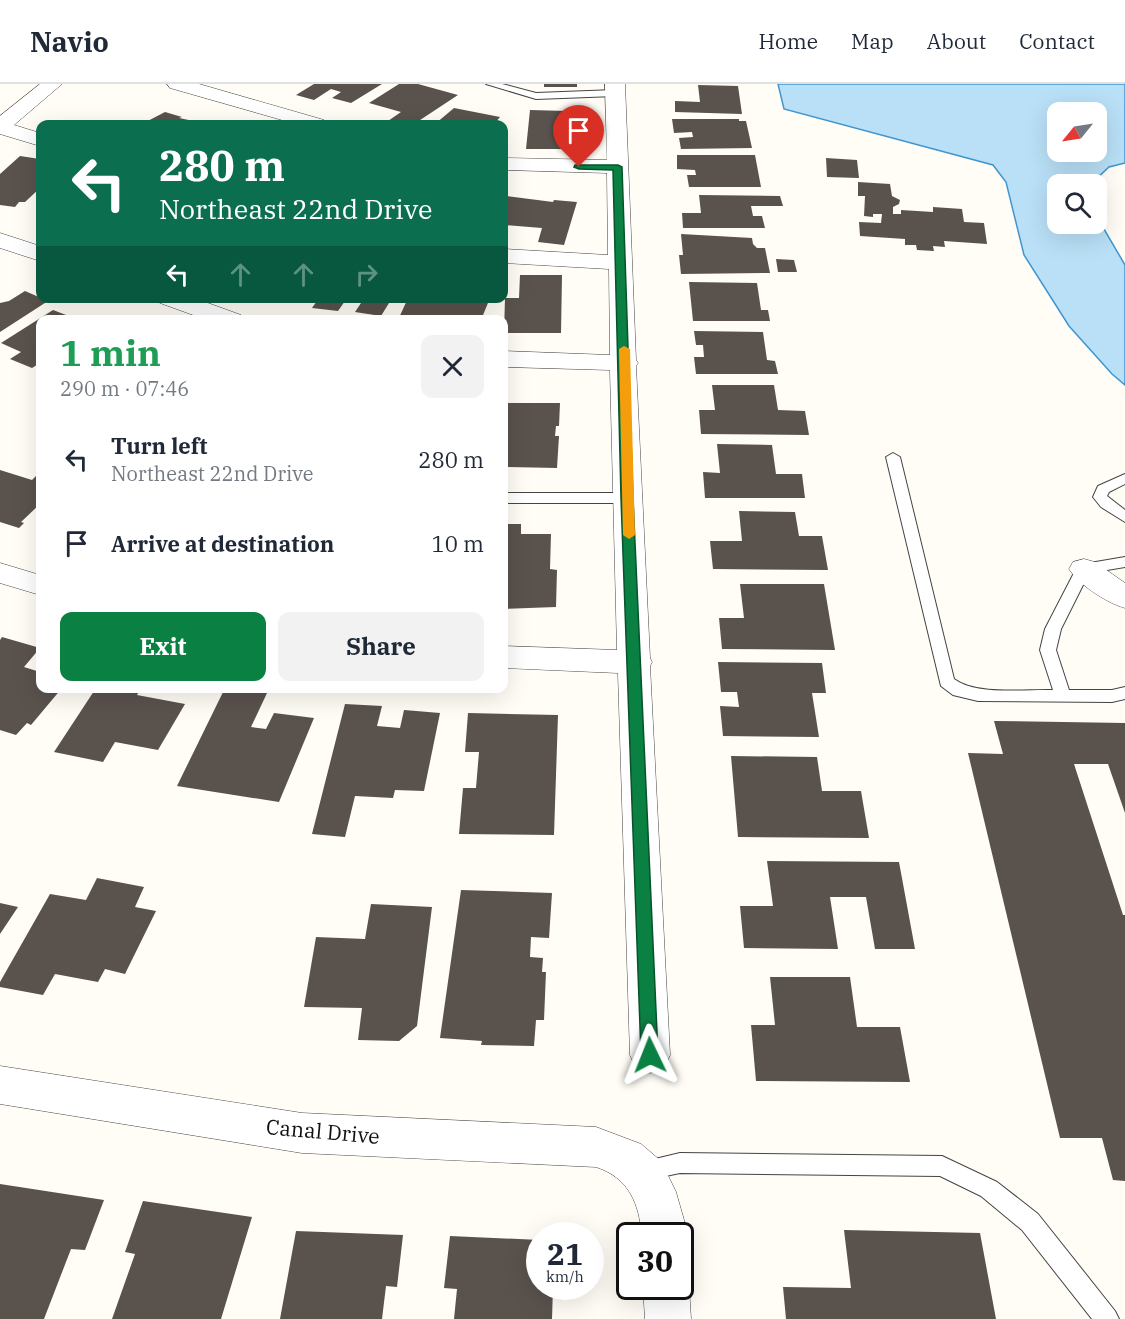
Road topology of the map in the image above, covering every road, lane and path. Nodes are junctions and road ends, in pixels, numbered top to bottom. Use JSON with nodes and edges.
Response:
{"nodes":[{"id":1,"x":52,"y":84,"type":"edge"},
{"id":2,"x":177,"y":84,"type":"edge"},
{"id":3,"x":491,"y":84,"type":"edge"},
{"id":4,"x":615,"y":88,"type":"edge"},
{"id":5,"x":303,"y":120,"type":"edge"},
{"id":6,"x":0,"y":126,"type":"edge"},
{"id":7,"x":36,"y":139,"type":"edge"},
{"id":8,"x":508,"y":164,"type":"edge"},
{"id":9,"x":618,"y":167,"type":"junction"},
{"id":10,"x":0,"y":240,"type":"edge"},
{"id":11,"x":36,"y":253,"type":"edge"},
{"id":12,"x":508,"y":256,"type":"edge"},
{"id":13,"x":621,"y":263,"type":"junction"},
{"id":14,"x":183,"y":303,"type":"edge"},
{"id":15,"x":218,"y":315,"type":"edge"},
{"id":16,"x":508,"y":359,"type":"edge"},
{"id":17,"x":625,"y":363,"type":"junction"},
{"id":18,"x":893,"y":457,"type":"dead end"},
{"id":19,"x":1125,"y":478,"type":"edge"},
{"id":20,"x":508,"y":498,"type":"edge"},
{"id":21,"x":627,"y":498,"type":"junction"},
{"id":22,"x":1125,"y":517,"type":"edge"},
{"id":23,"x":1125,"y":562,"type":"edge"},
{"id":24,"x":1084,"y":569,"type":"junction"},
{"id":25,"x":0,"y":573,"type":"edge"},
{"id":26,"x":36,"y":584,"type":"edge"},
{"id":27,"x":1125,"y":598,"type":"edge"},
{"id":28,"x":508,"y":657,"type":"edge"},
{"id":29,"x":636,"y":662,"type":"junction"},
{"id":30,"x":1125,"y":693,"type":"edge"},
{"id":31,"x":1063,"y":695,"type":"junction"},
{"id":32,"x":650,"y":1055,"type":"dead end"},
{"id":33,"x":0,"y":1085,"type":"edge"},
{"id":34,"x":642,"y":1171,"type":"junction"},
{"id":35,"x":661,"y":1222,"type":"edge"},
{"id":36,"x":667,"y":1300,"type":"edge"},
{"id":37,"x":668,"y":1319,"type":"edge"},
{"id":38,"x":1107,"y":1319,"type":"edge"}],
"edges":[{"from":1,"to":6,"type":"street"},
{"from":2,"to":5,"type":"street"},
{"from":3,"to":4,"type":"lane"},
{"from":4,"to":9,"type":"street"},
{"from":6,"to":7,"type":"street"},
{"from":8,"to":9,"type":"street"},
{"from":9,"to":13,"type":"street"},
{"from":10,"to":11,"type":"street"},
{"from":12,"to":13,"type":"street"},
{"from":13,"to":17,"type":"street"},
{"from":14,"to":15,"type":"street"},
{"from":16,"to":17,"type":"street"},
{"from":17,"to":21,"type":"street"},
{"from":18,"to":31,"type":"lane"},
{"from":19,"to":22,"type":"lane"},
{"from":20,"to":21,"type":"lane"},
{"from":21,"to":29,"type":"street"},
{"from":23,"to":24,"type":"lane"},
{"from":24,"to":27,"type":"street"},
{"from":24,"to":31,"type":"lane"},
{"from":25,"to":26,"type":"street"},
{"from":28,"to":29,"type":"street"},
{"from":29,"to":32,"type":"street"},
{"from":30,"to":31,"type":"lane"},
{"from":33,"to":34,"type":"street","name":"Canal Drive"},
{"from":34,"to":35,"type":"street"},
{"from":34,"to":38,"type":"lane"},
{"from":36,"to":37,"type":"street"}]}
